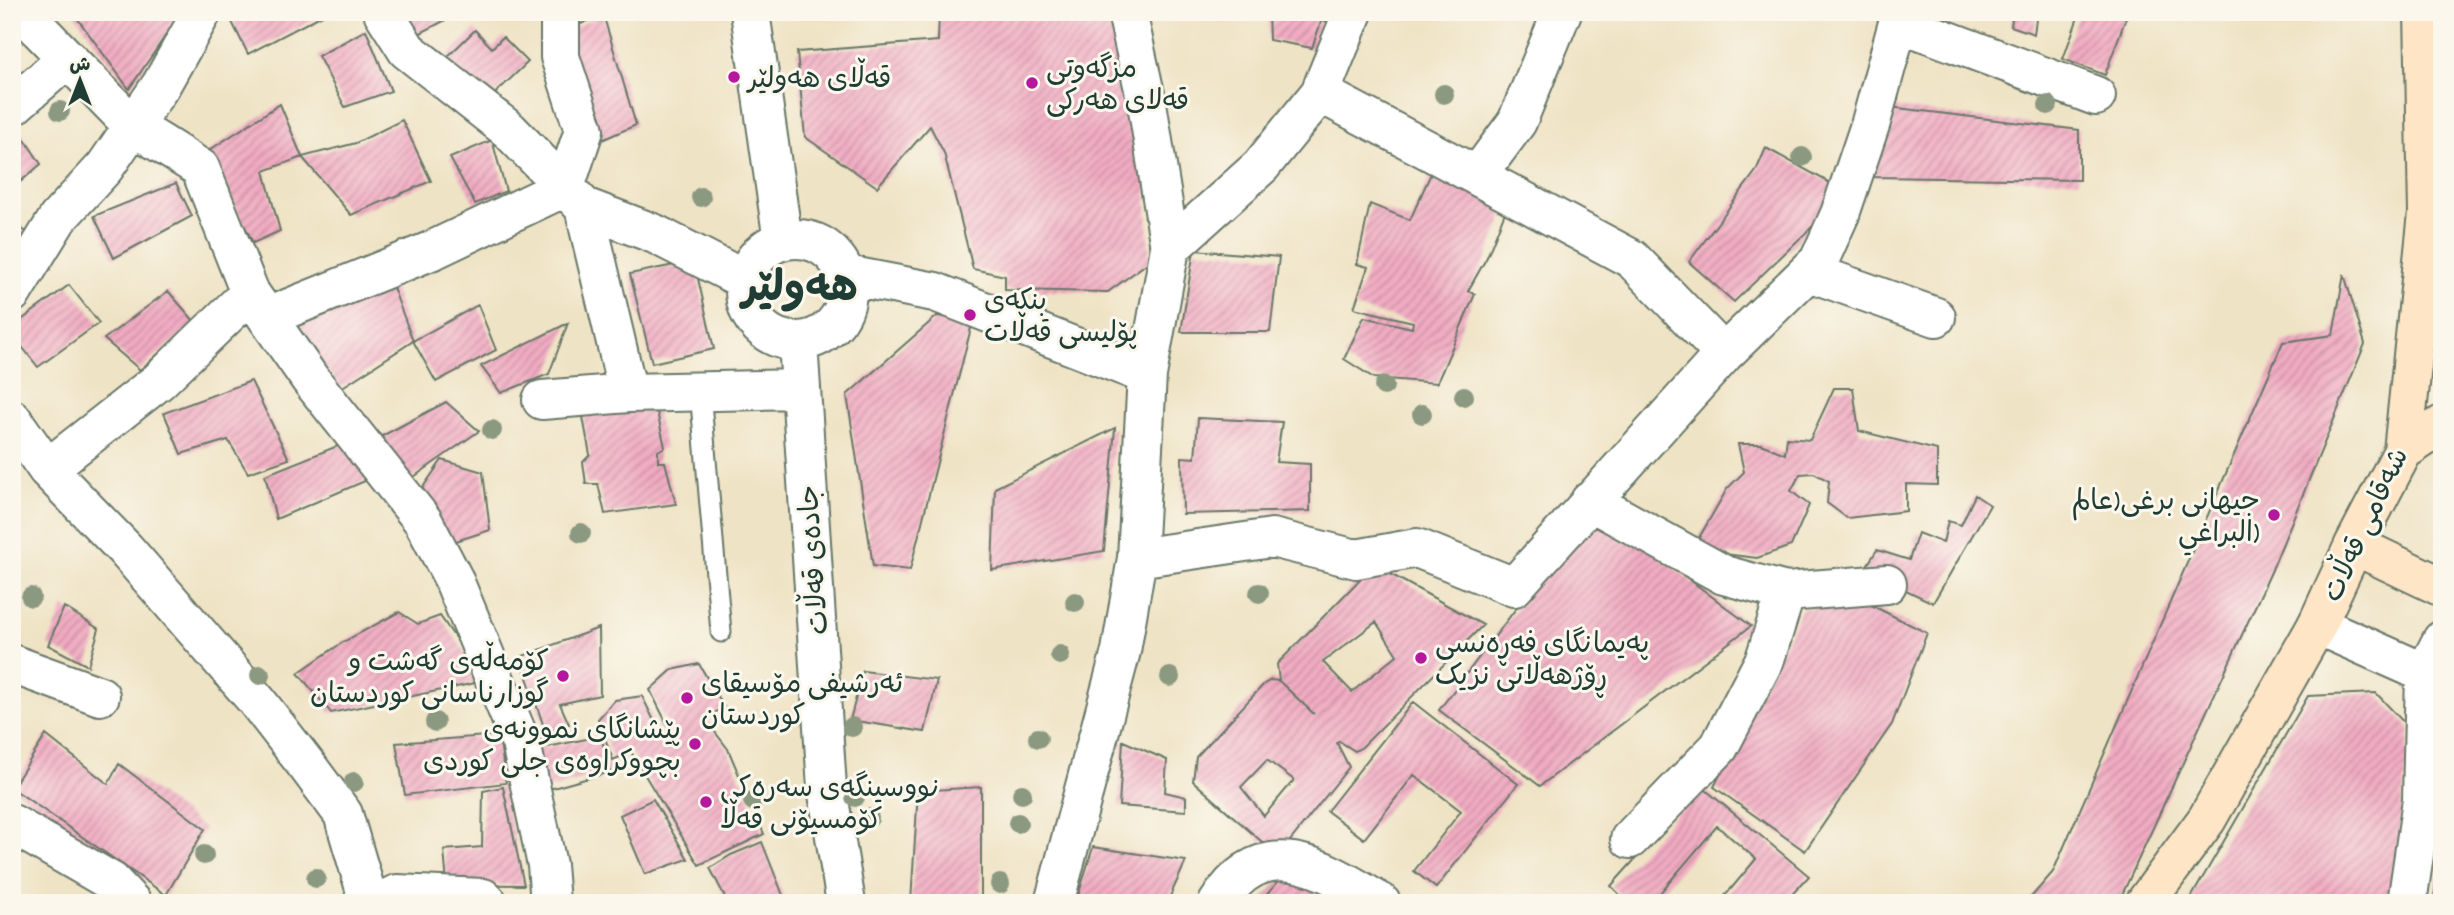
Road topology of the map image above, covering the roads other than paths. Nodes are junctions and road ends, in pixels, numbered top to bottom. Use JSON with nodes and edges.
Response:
{"nodes":[{"id":1,"x":22,"y":12,"type":"edge"},
{"id":2,"x":202,"y":12,"type":"edge"},
{"id":3,"x":383,"y":12,"type":"edge"},
{"id":4,"x":560,"y":12,"type":"edge"},
{"id":5,"x":750,"y":12,"type":"edge"},
{"id":6,"x":1127,"y":12,"type":"edge"},
{"id":7,"x":1353,"y":12,"type":"edge"},
{"id":8,"x":1562,"y":12,"type":"edge"},
{"id":9,"x":2424,"y":12,"type":"edge"},
{"id":10,"x":1899,"y":17,"type":"edge"},
{"id":11,"x":67,"y":59,"type":"junction"},
{"id":12,"x":1320,"y":93,"type":"junction"},
{"id":13,"x":2096,"y":96,"type":"dead end"},
{"id":14,"x":12,"y":107,"type":"edge"},
{"id":15,"x":133,"y":126,"type":"junction"},
{"id":16,"x":1477,"y":176,"type":"junction"},
{"id":17,"x":575,"y":197,"type":"junction"},
{"id":18,"x":783,"y":241,"type":"junction"},
{"id":19,"x":1170,"y":248,"type":"junction"},
{"id":20,"x":1809,"y":271,"type":"junction"},
{"id":21,"x":846,"y":275,"type":"junction"},
{"id":22,"x":745,"y":280,"type":"junction"},
{"id":23,"x":12,"y":293,"type":"edge"},
{"id":24,"x":259,"y":305,"type":"junction"},
{"id":25,"x":1936,"y":317,"type":"dead end"},
{"id":26,"x":798,"y":342,"type":"junction"},
{"id":27,"x":1724,"y":354,"type":"junction"},
{"id":28,"x":1147,"y":375,"type":"junction"},
{"id":29,"x":801,"y":389,"type":"junction"},
{"id":30,"x":700,"y":391,"type":"junction"},
{"id":31,"x":628,"y":393,"type":"junction"},
{"id":32,"x":542,"y":400,"type":"dead end"},
{"id":33,"x":12,"y":419,"type":"edge"},
{"id":34,"x":2442,"y":425,"type":"edge"},
{"id":35,"x":2403,"y":451,"type":"junction"},
{"id":36,"x":47,"y":469,"type":"junction"},
{"id":37,"x":1590,"y":501,"type":"junction"},
{"id":38,"x":2354,"y":545,"type":"junction"},
{"id":39,"x":1137,"y":558,"type":"junction"},
{"id":40,"x":1887,"y":584,"type":"dead end"},
{"id":41,"x":2442,"y":587,"type":"edge"},
{"id":42,"x":1786,"y":592,"type":"junction"},
{"id":43,"x":2317,"y":625,"type":"junction"},
{"id":44,"x":722,"y":632,"type":"dead end"},
{"id":45,"x":2433,"y":657,"type":"edge"},
{"id":46,"x":12,"y":664,"type":"edge"},
{"id":47,"x":100,"y":696,"type":"dead end"},
{"id":48,"x":12,"y":824,"type":"edge"},
{"id":49,"x":1630,"y":839,"type":"dead end"},
{"id":50,"x":132,"y":903,"type":"edge"},
{"id":51,"x":363,"y":903,"type":"edge"},
{"id":52,"x":378,"y":903,"type":"edge"},
{"id":53,"x":488,"y":903,"type":"edge"},
{"id":54,"x":550,"y":903,"type":"edge"},
{"id":55,"x":846,"y":903,"type":"edge"},
{"id":56,"x":1054,"y":903,"type":"edge"},
{"id":57,"x":1218,"y":903,"type":"edge"},
{"id":58,"x":1381,"y":903,"type":"edge"},
{"id":59,"x":2145,"y":903,"type":"edge"},
{"id":60,"x":2407,"y":903,"type":"edge"}],
"edges":[{"from":1,"to":11,"type":"street"},
{"from":2,"to":15,"type":"street"},
{"from":3,"to":17,"type":"street"},
{"from":4,"to":17,"type":"street"},
{"from":5,"to":18,"type":"street"},
{"from":6,"to":19,"type":"street"},
{"from":7,"to":12,"type":"street"},
{"from":8,"to":16,"type":"street"},
{"from":9,"to":35,"type":"main road","name":"شەقامی قەڵات"},
{"from":10,"to":13,"type":"street"},
{"from":10,"to":20,"type":"street"},
{"from":11,"to":14,"type":"street"},
{"from":11,"to":15,"type":"street"},
{"from":12,"to":16,"type":"street"},
{"from":12,"to":19,"type":"street"},
{"from":15,"to":23,"type":"street"},
{"from":15,"to":24,"type":"street"},
{"from":16,"to":27,"type":"street"},
{"from":17,"to":22,"type":"street"},
{"from":17,"to":24,"type":"street"},
{"from":17,"to":31,"type":"street"},
{"from":18,"to":21,"type":"street"},
{"from":18,"to":22,"type":"street"},
{"from":19,"to":28,"type":"street"},
{"from":20,"to":25,"type":"street"},
{"from":20,"to":27,"type":"street"},
{"from":21,"to":26,"type":"street"},
{"from":21,"to":28,"type":"street"},
{"from":22,"to":26,"type":"street"},
{"from":24,"to":36,"type":"street"},
{"from":24,"to":54,"type":"street"},
{"from":26,"to":29,"type":"street","name":"جادەی قەڵات"},
{"from":27,"to":37,"type":"street"},
{"from":28,"to":39,"type":"street"},
{"from":29,"to":30,"type":"street"},
{"from":29,"to":55,"type":"street","name":"جادەی قەڵات"},
{"from":30,"to":31,"type":"street"},
{"from":30,"to":44,"type":"lane"},
{"from":31,"to":32,"type":"street"},
{"from":33,"to":36,"type":"street"},
{"from":34,"to":35,"type":"main road"},
{"from":35,"to":38,"type":"main road","name":"شەقامی قەڵات"},
{"from":36,"to":51,"type":"street"},
{"from":37,"to":39,"type":"street"},
{"from":37,"to":42,"type":"street"},
{"from":38,"to":41,"type":"main road"},
{"from":38,"to":43,"type":"main road","name":"شەقامی قەڵات"},
{"from":39,"to":56,"type":"street"},
{"from":40,"to":42,"type":"street"},
{"from":42,"to":49,"type":"street"},
{"from":43,"to":45,"type":"street"},
{"from":43,"to":59,"type":"main road","name":"شەقامی قەڵات"},
{"from":45,"to":60,"type":"street"},
{"from":46,"to":47,"type":"street"},
{"from":48,"to":50,"type":"street"},
{"from":52,"to":53,"type":"street"},
{"from":57,"to":58,"type":"street"}]}
